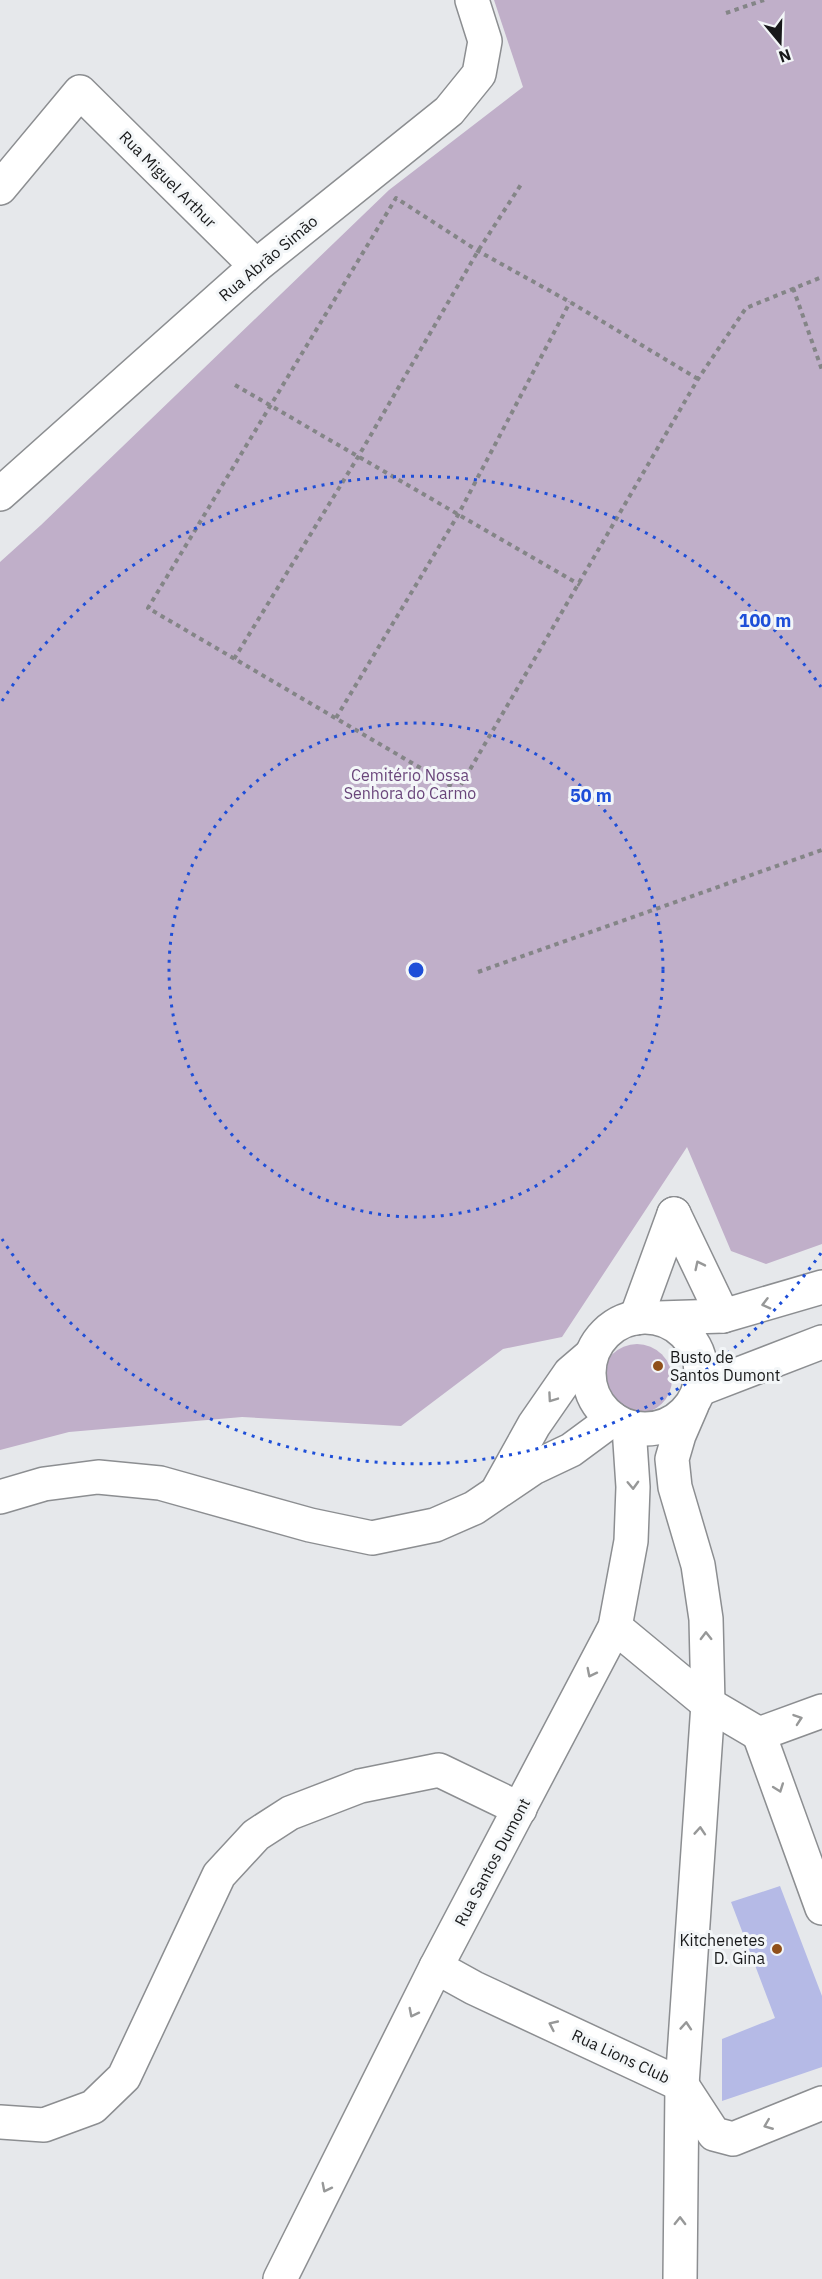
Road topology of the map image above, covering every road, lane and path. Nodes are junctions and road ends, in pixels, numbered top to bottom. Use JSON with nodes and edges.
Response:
{"nodes":[{"id":1,"x":472,"y":0,"type":"edge"},
{"id":2,"x":764,"y":0,"type":"edge"},
{"id":3,"x":726,"y":14,"type":"dead end"},
{"id":4,"x":522,"y":183,"type":"dead end"},
{"id":5,"x":0,"y":188,"type":"edge"},
{"id":6,"x":478,"y":251,"type":"junction"},
{"id":7,"x":255,"y":266,"type":"junction"},
{"id":8,"x":822,"y":278,"type":"edge"},
{"id":9,"x":793,"y":288,"type":"junction"},
{"id":10,"x":570,"y":302,"type":"junction"},
{"id":11,"x":822,"y":370,"type":"edge"},
{"id":12,"x":698,"y":379,"type":"junction"},
{"id":13,"x":235,"y":385,"type":"dead end"},
{"id":14,"x":272,"y":406,"type":"junction"},
{"id":15,"x":358,"y":457,"type":"junction"},
{"id":16,"x":0,"y":494,"type":"edge"},
{"id":17,"x":459,"y":515,"type":"junction"},
{"id":18,"x":580,"y":585,"type":"junction"},
{"id":19,"x":234,"y":659,"type":"junction"},
{"id":20,"x":336,"y":718,"type":"junction"},
{"id":21,"x":822,"y":850,"type":"edge"},
{"id":22,"x":478,"y":972,"type":"dead end"},
{"id":23,"x":822,"y":1287,"type":"edge"},
{"id":24,"x":723,"y":1316,"type":"junction"},
{"id":25,"x":647,"y":1318,"type":"junction"},
{"id":26,"x":822,"y":1342,"type":"edge"},
{"id":27,"x":591,"y":1355,"type":"junction"},
{"id":28,"x":696,"y":1397,"type":"junction"},
{"id":29,"x":621,"y":1423,"type":"junction"},
{"id":30,"x":496,"y":1492,"type":"junction"},
{"id":31,"x":0,"y":1497,"type":"edge"},
{"id":32,"x":615,"y":1627,"type":"junction"},
{"id":33,"x":708,"y":1704,"type":"junction"},
{"id":34,"x":822,"y":1711,"type":"edge"},
{"id":35,"x":759,"y":1734,"type":"junction"},
{"id":36,"x":520,"y":1809,"type":"junction"},
{"id":37,"x":822,"y":1908,"type":"edge"},
{"id":38,"x":436,"y":1967,"type":"junction"},
{"id":39,"x":682,"y":2085,"type":"junction"},
{"id":40,"x":822,"y":2103,"type":"edge"},
{"id":41,"x":0,"y":2122,"type":"edge"},
{"id":42,"x":280,"y":2279,"type":"edge"},
{"id":43,"x":680,"y":2279,"type":"edge"}],
"edges":[{"from":1,"to":7,"type":"street","name":"Rua Abrão Simão"},
{"from":2,"to":3,"type":"path"},
{"from":4,"to":6,"type":"path"},
{"from":5,"to":7,"type":"street","name":"Rua Miguel Arthur"},
{"from":6,"to":10,"type":"path"},
{"from":6,"to":14,"type":"path"},
{"from":6,"to":15,"type":"path"},
{"from":7,"to":16,"type":"street","name":"Rua Abrão Simão"},
{"from":8,"to":9,"type":"path"},
{"from":9,"to":11,"type":"path"},
{"from":9,"to":12,"type":"path"},
{"from":10,"to":12,"type":"path"},
{"from":10,"to":17,"type":"path"},
{"from":12,"to":18,"type":"path"},
{"from":13,"to":14,"type":"path"},
{"from":14,"to":15,"type":"path"},
{"from":14,"to":19,"type":"path"},
{"from":15,"to":17,"type":"path"},
{"from":15,"to":19,"type":"path"},
{"from":17,"to":18,"type":"path"},
{"from":17,"to":20,"type":"path"},
{"from":18,"to":20,"type":"path"},
{"from":19,"to":20,"type":"path"},
{"from":21,"to":22,"type":"path"},
{"from":23,"to":24,"type":"street","one_way":true},
{"from":24,"to":25,"type":"street"},
{"from":24,"to":25,"type":"street","one_way":true},
{"from":25,"to":27,"type":"street"},
{"from":25,"to":28,"type":"street"},
{"from":26,"to":28,"type":"street"},
{"from":27,"to":29,"type":"street"},
{"from":27,"to":30,"type":"street","one_way":true},
{"from":28,"to":29,"type":"street"},
{"from":33,"to":28,"type":"street","one_way":true},
{"from":29,"to":30,"type":"street"},
{"from":29,"to":32,"type":"street","name":"Rua Santos Dumont","one_way":true},
{"from":30,"to":31,"type":"street"},
{"from":32,"to":33,"type":"street"},
{"from":32,"to":36,"type":"street","name":"Rua Santos Dumont","one_way":true},
{"from":33,"to":35,"type":"street"},
{"from":39,"to":33,"type":"street","one_way":true},
{"from":35,"to":34,"type":"street","one_way":true},
{"from":35,"to":37,"type":"street","one_way":true},
{"from":36,"to":38,"type":"street","name":"Rua Santos Dumont"},
{"from":36,"to":41,"type":"street"},
{"from":39,"to":38,"type":"street","name":"Rua Lions Club","one_way":true},
{"from":38,"to":42,"type":"street","name":"Rua Santos Dumont","one_way":true},
{"from":40,"to":39,"type":"street","name":"Rua Lions Club","one_way":true},
{"from":43,"to":39,"type":"street","one_way":true}]}
